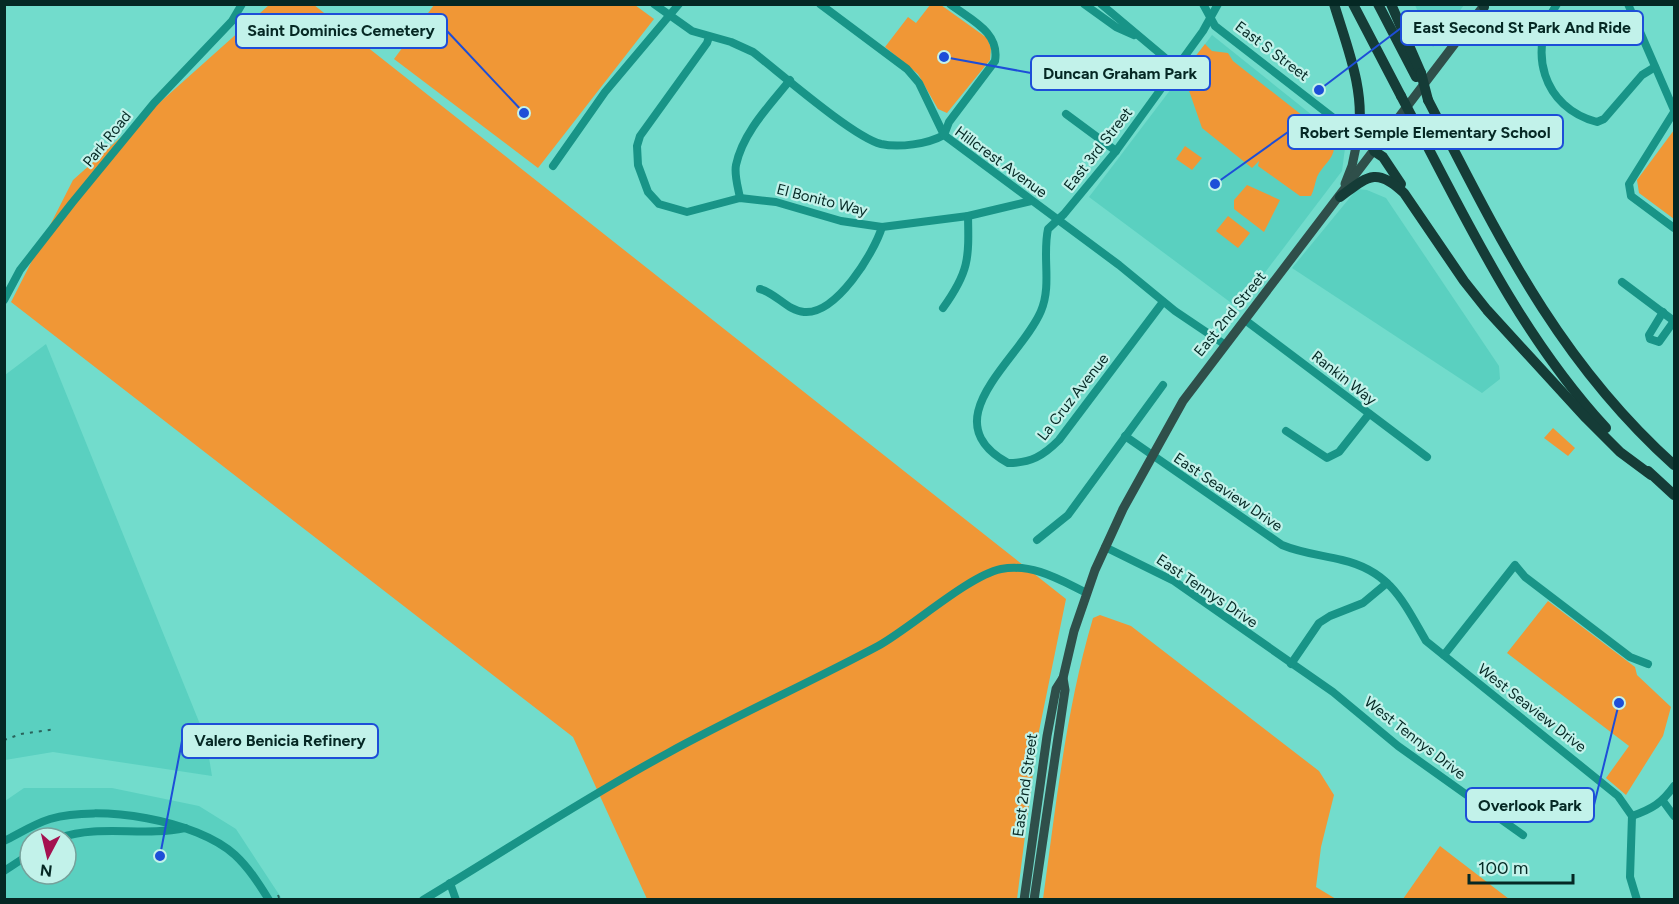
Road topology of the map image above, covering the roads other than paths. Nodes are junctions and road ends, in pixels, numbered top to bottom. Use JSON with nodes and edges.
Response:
{"nodes":[{"id":1,"x":242,"y":4,"type":"edge"},
{"id":2,"x":654,"y":4,"type":"edge"},
{"id":3,"x":679,"y":4,"type":"edge"},
{"id":4,"x":820,"y":4,"type":"edge"},
{"id":5,"x":950,"y":4,"type":"edge"},
{"id":6,"x":1084,"y":4,"type":"edge"},
{"id":7,"x":1101,"y":4,"type":"edge"},
{"id":8,"x":1203,"y":4,"type":"edge"},
{"id":9,"x":1218,"y":4,"type":"edge"},
{"id":10,"x":1334,"y":4,"type":"edge"},
{"id":11,"x":1353,"y":4,"type":"edge"},
{"id":12,"x":1378,"y":4,"type":"edge"},
{"id":13,"x":1391,"y":4,"type":"edge"},
{"id":14,"x":1557,"y":4,"type":"edge"},
{"id":15,"x":1628,"y":4,"type":"edge"},
{"id":16,"x":1484,"y":5,"type":"edge"},
{"id":17,"x":668,"y":15,"type":"junction"},
{"id":18,"x":1209,"y":19,"type":"junction"},
{"id":19,"x":709,"y":37,"type":"junction"},
{"id":20,"x":1138,"y":37,"type":"junction"},
{"id":21,"x":1176,"y":67,"type":"junction"},
{"id":22,"x":1654,"y":67,"type":"junction"},
{"id":23,"x":1418,"y":75,"type":"junction"},
{"id":24,"x":790,"y":80,"type":"junction"},
{"id":25,"x":1674,"y":111,"type":"edge"},
{"id":26,"x":1066,"y":114,"type":"dead end"},
{"id":27,"x":944,"y":135,"type":"junction"},
{"id":28,"x":1358,"y":137,"type":"junction"},
{"id":29,"x":1116,"y":151,"type":"junction"},
{"id":30,"x":1374,"y":151,"type":"junction"},
{"id":31,"x":553,"y":165,"type":"dead end"},
{"id":32,"x":1404,"y":193,"type":"junction"},
{"id":33,"x":1340,"y":196,"type":"junction"},
{"id":34,"x":740,"y":198,"type":"junction"},
{"id":35,"x":1031,"y":201,"type":"junction"},
{"id":36,"x":968,"y":216,"type":"junction"},
{"id":37,"x":1057,"y":219,"type":"junction"},
{"id":38,"x":882,"y":227,"type":"junction"},
{"id":39,"x":1674,"y":228,"type":"edge"},
{"id":40,"x":1622,"y":282,"type":"dead end"},
{"id":41,"x":760,"y":289,"type":"dead end"},
{"id":42,"x":4,"y":300,"type":"edge"},
{"id":43,"x":1163,"y":302,"type":"junction"},
{"id":44,"x":943,"y":308,"type":"dead end"},
{"id":45,"x":1663,"y":312,"type":"junction"},
{"id":46,"x":1245,"y":320,"type":"junction"},
{"id":47,"x":1674,"y":321,"type":"edge"},
{"id":48,"x":1224,"y":344,"type":"junction"},
{"id":49,"x":1163,"y":385,"type":"dead end"},
{"id":50,"x":1369,"y":414,"type":"junction"},
{"id":51,"x":1286,"y":431,"type":"dead end"},
{"id":52,"x":1125,"y":436,"type":"junction"},
{"id":53,"x":1151,"y":456,"type":"junction"},
{"id":54,"x":1427,"y":457,"type":"dead end"},
{"id":55,"x":1674,"y":465,"type":"edge"},
{"id":56,"x":1651,"y":475,"type":"junction"},
{"id":57,"x":1674,"y":495,"type":"edge"},
{"id":58,"x":1037,"y":540,"type":"dead end"},
{"id":59,"x":1105,"y":547,"type":"junction"},
{"id":60,"x":1387,"y":583,"type":"junction"},
{"id":61,"x":1087,"y":593,"type":"junction"},
{"id":62,"x":1444,"y":655,"type":"junction"},
{"id":63,"x":1291,"y":664,"type":"junction"},
{"id":64,"x":1648,"y":664,"type":"dead end"},
{"id":65,"x":1063,"y":678,"type":"junction"},
{"id":66,"x":1674,"y":786,"type":"edge"},
{"id":67,"x":1663,"y":801,"type":"junction"},
{"id":68,"x":1632,"y":816,"type":"junction"},
{"id":69,"x":1674,"y":816,"type":"edge"},
{"id":70,"x":188,"y":828,"type":"junction"},
{"id":71,"x":78,"y":834,"type":"edge"},
{"id":72,"x":1523,"y":835,"type":"dead end"},
{"id":73,"x":4,"y":841,"type":"edge"},
{"id":74,"x":18,"y":862,"type":"edge"},
{"id":75,"x":4,"y":871,"type":"edge"},
{"id":76,"x":450,"y":883,"type":"junction"},
{"id":77,"x":269,"y":900,"type":"edge"},
{"id":78,"x":423,"y":900,"type":"edge"},
{"id":79,"x":456,"y":900,"type":"edge"},
{"id":80,"x":1024,"y":900,"type":"edge"},
{"id":81,"x":1034,"y":900,"type":"edge"},
{"id":82,"x":1637,"y":900,"type":"edge"}],
"edges":[{"from":1,"to":42,"type":"street","name":"Park Road"},
{"from":2,"to":17,"type":"street","name":"Hillcrest Avenue"},
{"from":3,"to":17,"type":"street"},
{"from":4,"to":27,"type":"street"},
{"from":5,"to":27,"type":"street"},
{"from":6,"to":20,"type":"street"},
{"from":7,"to":20,"type":"street"},
{"from":8,"to":18,"type":"street"},
{"from":9,"to":18,"type":"street","name":"East 3rd Street"},
{"from":10,"to":28,"type":"highway"},
{"from":11,"to":56,"type":"highway","bridge":true},
{"from":12,"to":23,"type":"highway"},
{"from":13,"to":23,"type":"highway"},
{"from":14,"to":22,"type":"street"},
{"from":15,"to":22,"type":"street"},
{"from":16,"to":30,"type":"main road","name":"East 2nd Street"},
{"from":17,"to":19,"type":"street","name":"Hillcrest Avenue"},
{"from":17,"to":31,"type":"street"},
{"from":18,"to":21,"type":"street","name":"East 3rd Street"},
{"from":18,"to":28,"type":"street","name":"East S Street"},
{"from":19,"to":24,"type":"street","name":"Hillcrest Avenue"},
{"from":19,"to":34,"type":"street","name":"El Bonito Way"},
{"from":20,"to":21,"type":"street"},
{"from":21,"to":29,"type":"street","name":"East 3rd Street"},
{"from":22,"to":25,"type":"street"},
{"from":23,"to":55,"type":"highway","bridge":true},
{"from":24,"to":27,"type":"street","name":"Hillcrest Avenue"},
{"from":24,"to":34,"type":"street"},
{"from":25,"to":39,"type":"street"},
{"from":26,"to":29,"type":"street"},
{"from":27,"to":35,"type":"street","name":"Hillcrest Avenue"},
{"from":28,"to":30,"type":"main road","name":"East S Street"},
{"from":28,"to":33,"type":"main road"},
{"from":29,"to":37,"type":"street","name":"East 3rd Street"},
{"from":30,"to":32,"type":"highway"},
{"from":30,"to":33,"type":"main road","name":"East 2nd Street"},
{"from":32,"to":33,"type":"highway"},
{"from":32,"to":56,"type":"highway"},
{"from":33,"to":46,"type":"main road","name":"East 2nd Street"},
{"from":34,"to":38,"type":"street","name":"El Bonito Way"},
{"from":35,"to":36,"type":"street","name":"El Bonito Way"},
{"from":35,"to":37,"type":"street","name":"Hillcrest Avenue"},
{"from":36,"to":38,"type":"street","name":"El Bonito Way"},
{"from":36,"to":44,"type":"street"},
{"from":37,"to":43,"type":"street","name":"Hillcrest Avenue"},
{"from":37,"to":43,"type":"street","name":"La Cruz Avenue"},
{"from":38,"to":41,"type":"street"},
{"from":40,"to":45,"type":"street"},
{"from":43,"to":48,"type":"street","name":"Hillcrest Avenue"},
{"from":45,"to":47,"type":"street"},
{"from":45,"to":47,"type":"street"},
{"from":46,"to":48,"type":"main road","name":"East 2nd Street"},
{"from":46,"to":50,"type":"street","name":"Rankin Way"},
{"from":48,"to":53,"type":"main road","name":"East 2nd Street"},
{"from":49,"to":52,"type":"street"},
{"from":50,"to":51,"type":"street"},
{"from":50,"to":54,"type":"street","name":"Rankin Way"},
{"from":52,"to":53,"type":"street","name":"East Seaview Drive"},
{"from":52,"to":58,"type":"street"},
{"from":53,"to":59,"type":"main road","name":"East 2nd Street"},
{"from":53,"to":60,"type":"street","name":"East Seaview Drive"},
{"from":56,"to":57,"type":"highway"},
{"from":59,"to":61,"type":"main road","name":"East 2nd Street"},
{"from":59,"to":63,"type":"street","name":"East Tennys Drive"},
{"from":60,"to":62,"type":"street","name":"West Seaview Drive"},
{"from":60,"to":63,"type":"street"},
{"from":61,"to":65,"type":"main road","name":"East 2nd Street"},
{"from":61,"to":76,"type":"street"},
{"from":62,"to":64,"type":"street"},
{"from":62,"to":68,"type":"street","name":"West Seaview Drive"},
{"from":63,"to":72,"type":"street","name":"West Tennys Drive"},
{"from":65,"to":80,"type":"main road","name":"East 2nd Street"},
{"from":65,"to":81,"type":"main road","name":"East 2nd Street"},
{"from":66,"to":67,"type":"street"},
{"from":67,"to":68,"type":"street"},
{"from":67,"to":69,"type":"street"},
{"from":68,"to":82,"type":"street"},
{"from":70,"to":71,"type":"street"},
{"from":70,"to":73,"type":"street"},
{"from":70,"to":77,"type":"street"},
{"from":74,"to":75,"type":"street"},
{"from":76,"to":78,"type":"street"},
{"from":76,"to":79,"type":"street"}]}
